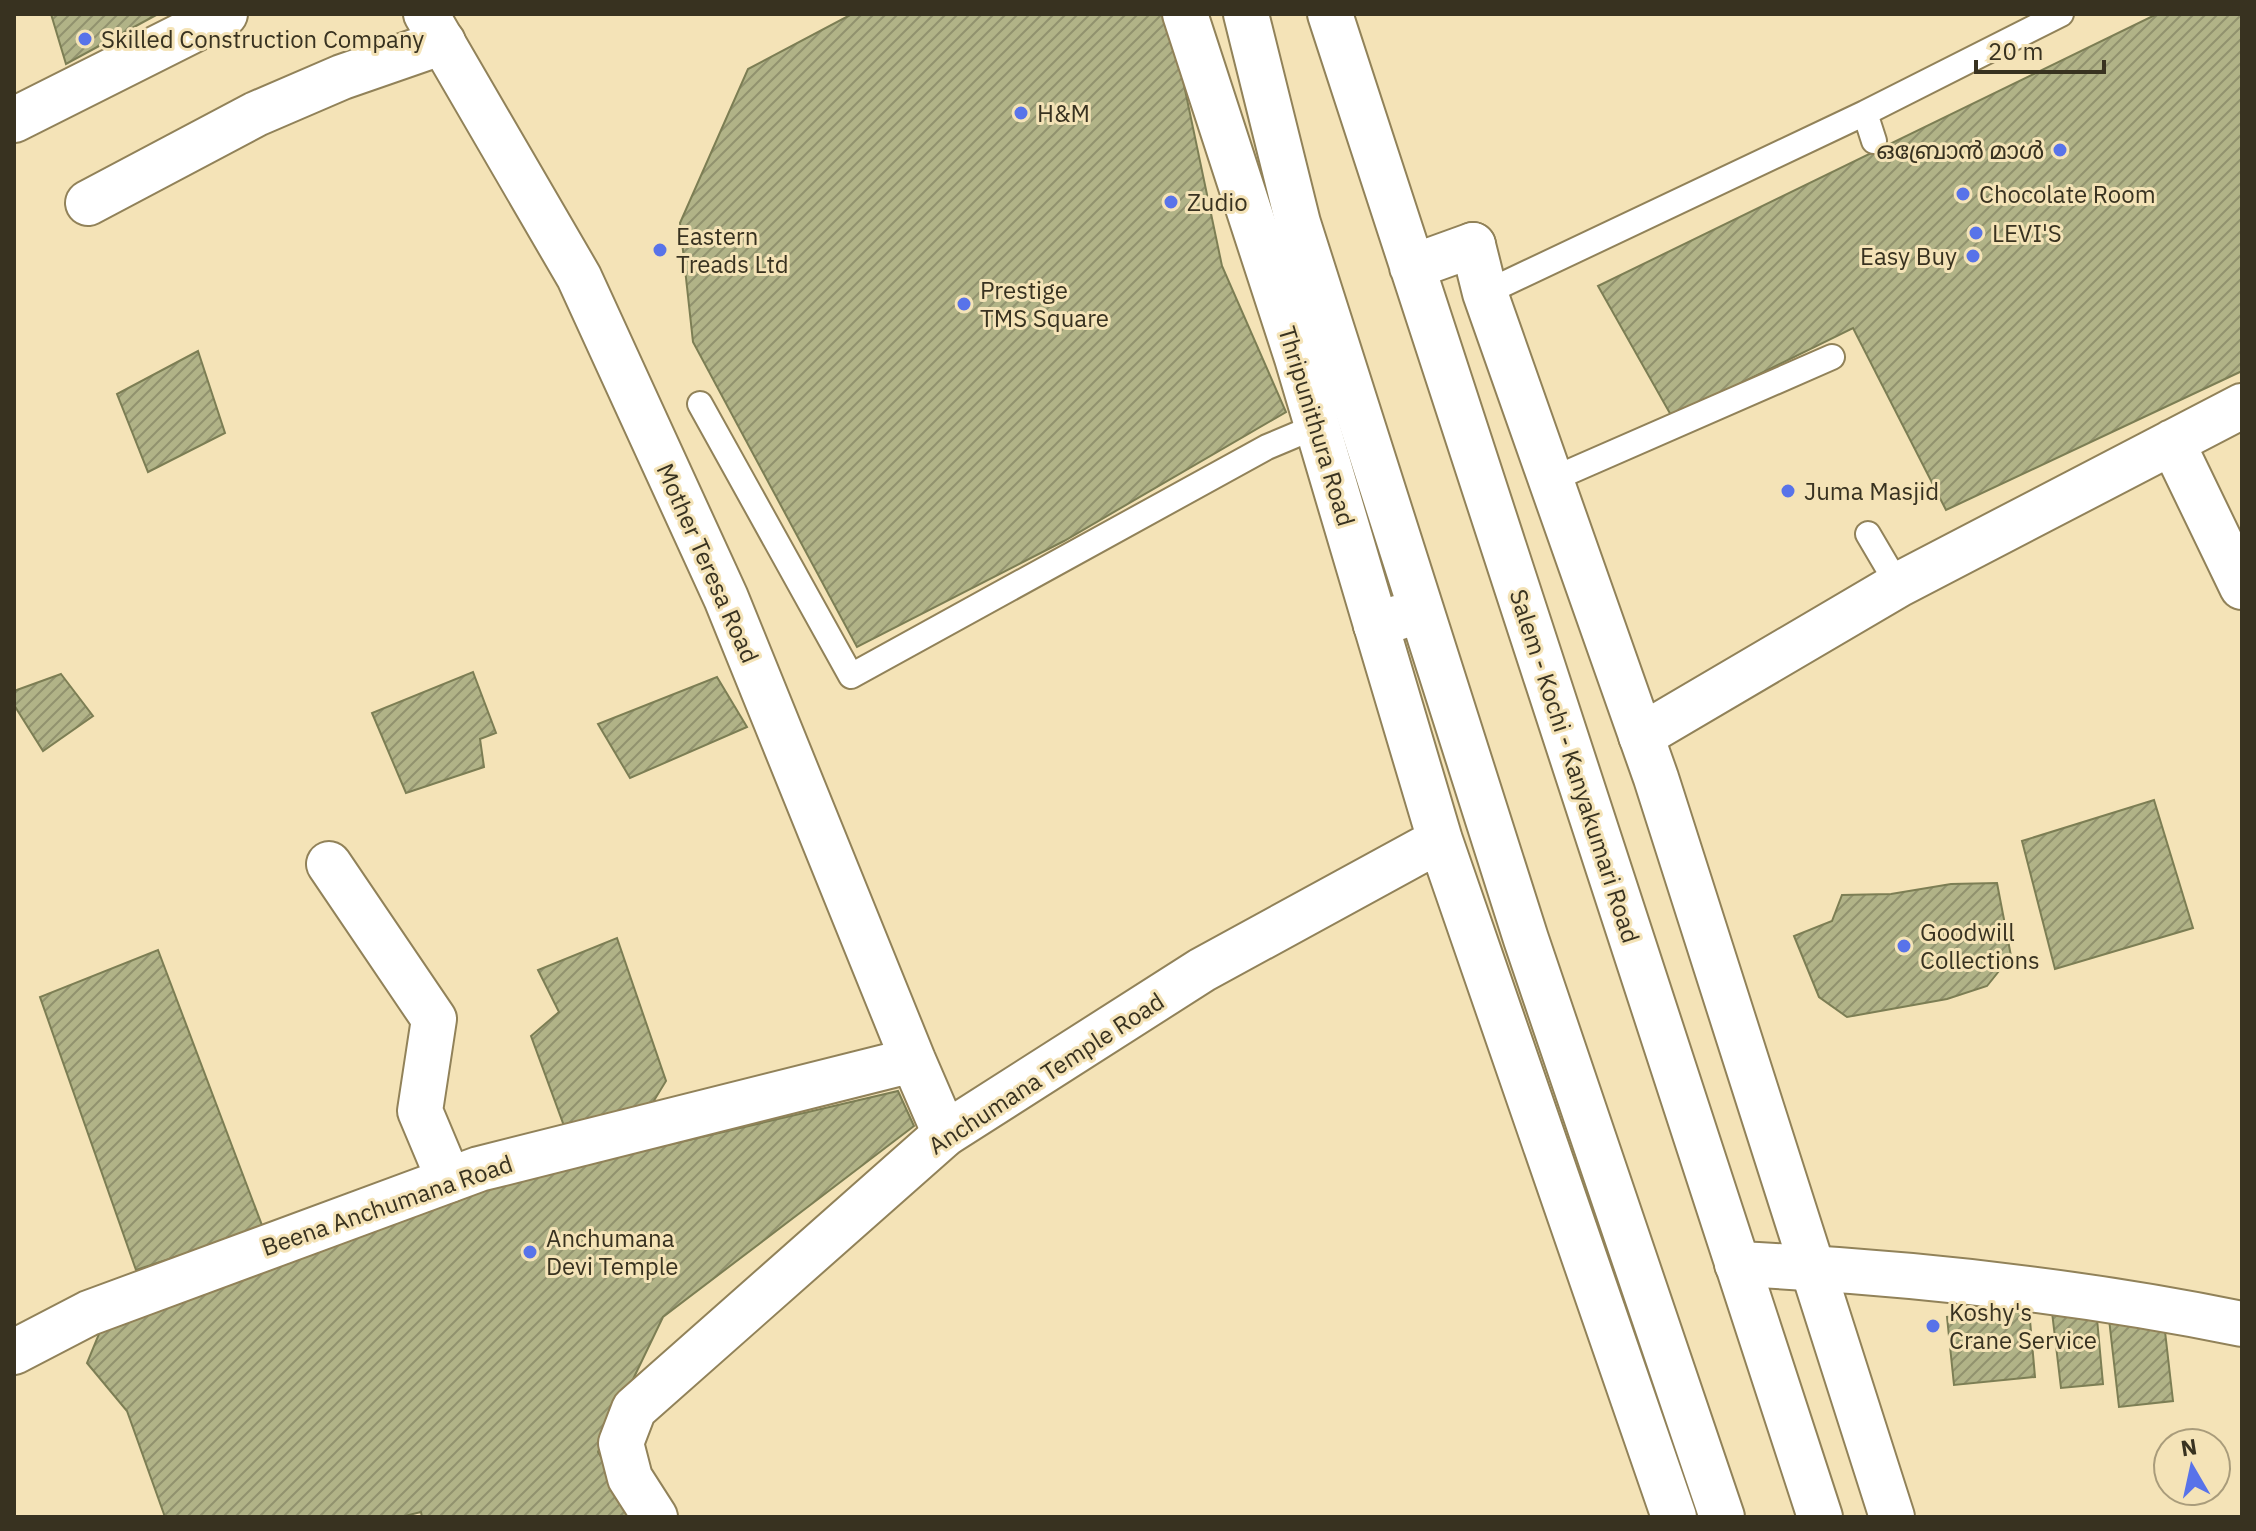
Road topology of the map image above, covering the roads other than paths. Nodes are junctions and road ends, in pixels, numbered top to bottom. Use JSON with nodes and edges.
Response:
{"nodes":[{"id":1,"x":225,"y":14,"type":"edge"},
{"id":2,"x":1185,"y":14,"type":"edge"},
{"id":3,"x":1246,"y":14,"type":"edge"},
{"id":4,"x":1330,"y":14,"type":"edge"},
{"id":5,"x":2061,"y":14,"type":"edge"},
{"id":6,"x":435,"y":28,"type":"edge"},
{"id":7,"x":1865,"y":113,"type":"junction"},
{"id":8,"x":14,"y":120,"type":"edge"},
{"id":9,"x":1874,"y":141,"type":"dead end"},
{"id":10,"x":88,"y":203,"type":"dead end"},
{"id":11,"x":1412,"y":267,"type":"junction"},
{"id":12,"x":1485,"y":293,"type":"junction"},
{"id":13,"x":1832,"y":357,"type":"dead end"},
{"id":14,"x":700,"y":404,"type":"dead end"},
{"id":15,"x":2242,"y":406,"type":"edge"},
{"id":16,"x":1317,"y":426,"type":"junction"},
{"id":17,"x":2172,"y":442,"type":"junction"},
{"id":18,"x":1553,"y":479,"type":"junction"},
{"id":19,"x":1868,"y":534,"type":"dead end"},
{"id":20,"x":1898,"y":585,"type":"junction"},
{"id":21,"x":2242,"y":587,"type":"edge"},
{"id":22,"x":1421,"y":610,"type":"junction"},
{"id":23,"x":1376,"y":625,"type":"junction"},
{"id":24,"x":1641,"y":736,"type":"junction"},
{"id":25,"x":1440,"y":840,"type":"junction"},
{"id":26,"x":329,"y":864,"type":"dead end"},
{"id":27,"x":913,"y":1060,"type":"junction"},
{"id":28,"x":945,"y":1134,"type":"junction"},
{"id":29,"x":449,"y":1180,"type":"junction"},
{"id":30,"x":1737,"y":1264,"type":"junction"},
{"id":31,"x":1811,"y":1267,"type":"junction"},
{"id":32,"x":2242,"y":1324,"type":"edge"},
{"id":33,"x":14,"y":1352,"type":"edge"},
{"id":34,"x":655,"y":1517,"type":"edge"},
{"id":35,"x":1674,"y":1517,"type":"edge"},
{"id":36,"x":1722,"y":1517,"type":"edge"},
{"id":37,"x":1820,"y":1517,"type":"edge"},
{"id":38,"x":1892,"y":1517,"type":"edge"}],
"edges":[{"from":1,"to":8,"type":"main road"},
{"from":2,"to":16,"type":"main road","name":"Thripunithura Road"},
{"from":3,"to":22,"type":"main road"},
{"from":4,"to":11,"type":"main road","name":"Salem - Kochi - Kanyakumari Road"},
{"from":5,"to":7,"type":"lane"},
{"from":6,"to":10,"type":"main road"},
{"from":6,"to":27,"type":"main road","name":"Mother Teresa Road"},
{"from":7,"to":9,"type":"lane"},
{"from":7,"to":12,"type":"lane"},
{"from":11,"to":12,"type":"main road"},
{"from":11,"to":30,"type":"main road","name":"Salem - Kochi - Kanyakumari Road"},
{"from":12,"to":18,"type":"main road"},
{"from":13,"to":18,"type":"lane"},
{"from":14,"to":16,"type":"lane"},
{"from":15,"to":17,"type":"main road"},
{"from":16,"to":23,"type":"main road","name":"Thripunithura Road"},
{"from":17,"to":20,"type":"main road"},
{"from":17,"to":21,"type":"main road"},
{"from":18,"to":24,"type":"main road"},
{"from":19,"to":20,"type":"lane"},
{"from":20,"to":24,"type":"main road"},
{"from":22,"to":23,"type":"main road"},
{"from":22,"to":36,"type":"main road"},
{"from":23,"to":25,"type":"main road","name":"Thripunithura Road"},
{"from":24,"to":31,"type":"main road"},
{"from":25,"to":28,"type":"main road","name":"Anchumana Temple Road"},
{"from":25,"to":35,"type":"main road","name":"Thripunithura Road"},
{"from":26,"to":29,"type":"main road"},
{"from":27,"to":28,"type":"main road","name":"Mother Teresa Road"},
{"from":27,"to":29,"type":"main road","name":"Beena Anchumana Road"},
{"from":28,"to":34,"type":"main road","name":"Anchumana Temple Road"},
{"from":29,"to":33,"type":"main road","name":"Beena Anchumana Road"},
{"from":30,"to":31,"type":"main road"},
{"from":30,"to":37,"type":"main road","name":"Salem - Kochi - Kanyakumari Road"},
{"from":31,"to":32,"type":"main road"},
{"from":31,"to":38,"type":"main road"}]}
